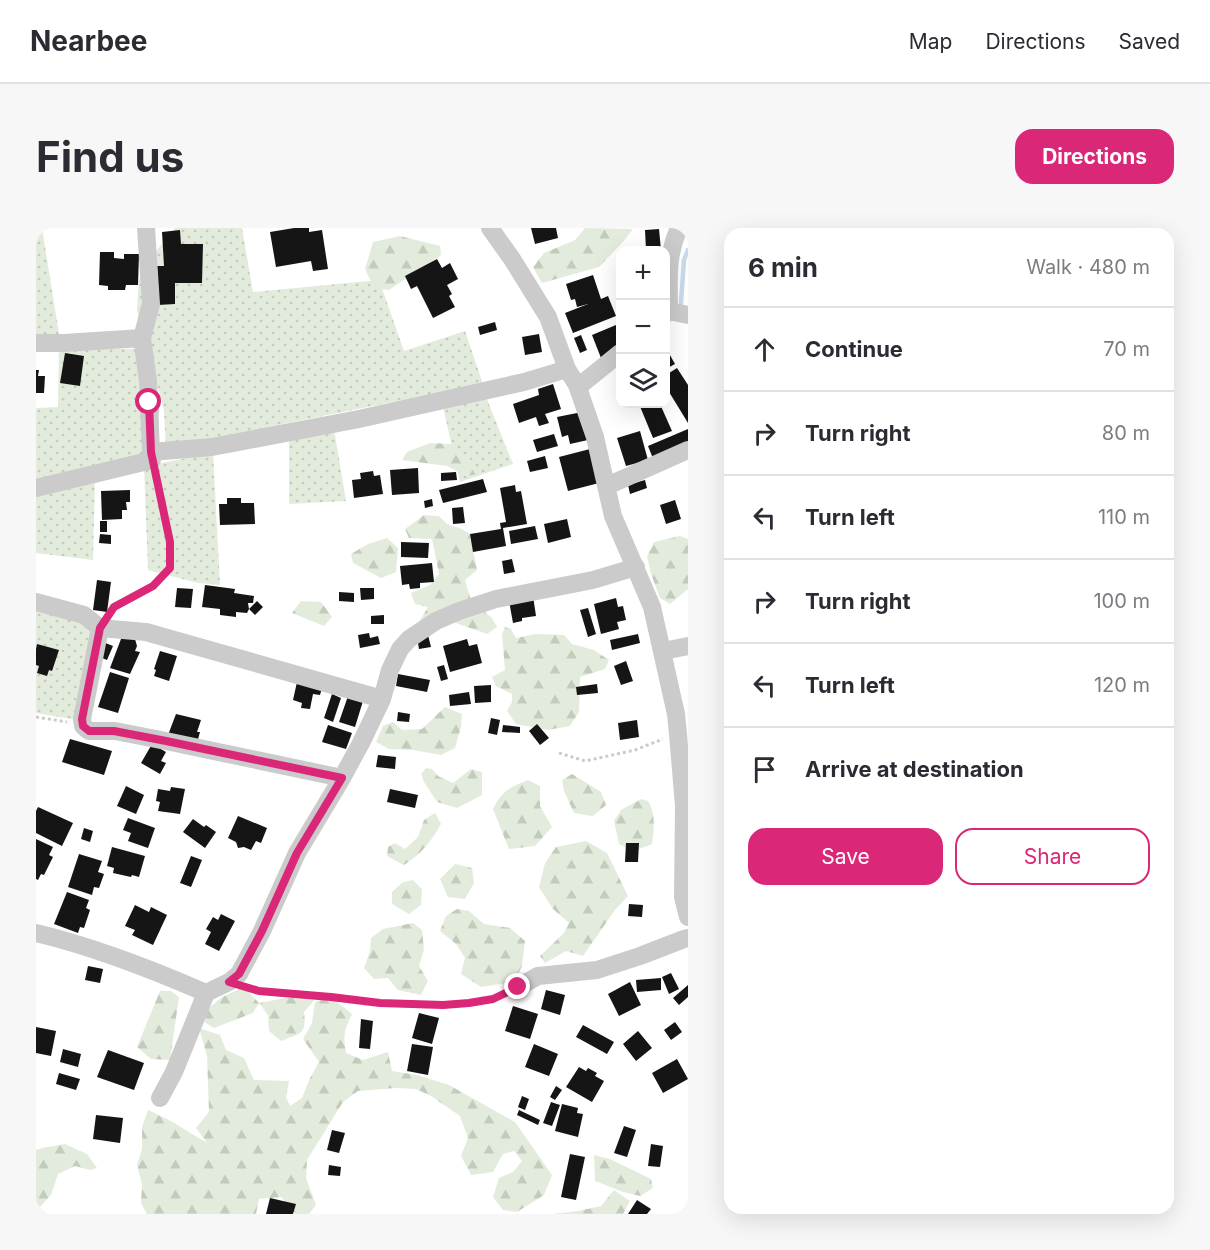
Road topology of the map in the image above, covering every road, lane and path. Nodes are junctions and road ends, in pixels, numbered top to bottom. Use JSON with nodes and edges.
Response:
{"nodes":[{"id":1,"x":146,"y":228,"type":"edge"},
{"id":2,"x":490,"y":228,"type":"edge"},
{"id":3,"x":679,"y":228,"type":"edge"},
{"id":4,"x":667,"y":300,"type":"edge"},
{"id":5,"x":670,"y":312,"type":"edge"},
{"id":6,"x":688,"y":315,"type":"edge"},
{"id":7,"x":142,"y":338,"type":"junction"},
{"id":8,"x":36,"y":343,"type":"edge"},
{"id":9,"x":619,"y":354,"type":"edge"},
{"id":10,"x":567,"y":369,"type":"junction"},
{"id":11,"x":578,"y":387,"type":"junction"},
{"id":12,"x":688,"y":450,"type":"edge"},
{"id":13,"x":152,"y":456,"type":"junction"},
{"id":14,"x":607,"y":486,"type":"junction"},
{"id":15,"x":36,"y":488,"type":"edge"},
{"id":16,"x":636,"y":567,"type":"junction"},
{"id":17,"x":36,"y":602,"type":"edge"},
{"id":18,"x":100,"y":628,"type":"junction"},
{"id":19,"x":688,"y":646,"type":"edge"},
{"id":20,"x":663,"y":651,"type":"junction"},
{"id":21,"x":382,"y":699,"type":"junction"},
{"id":22,"x":36,"y":717,"type":"edge"},
{"id":23,"x":83,"y":726,"type":"junction"},
{"id":24,"x":682,"y":742,"type":"edge"},
{"id":25,"x":559,"y":753,"type":"dead end"},
{"id":26,"x":342,"y":778,"type":"junction"},
{"id":27,"x":688,"y":917,"type":"edge"},
{"id":28,"x":36,"y":933,"type":"edge"},
{"id":29,"x":688,"y":938,"type":"edge"},
{"id":30,"x":229,"y":982,"type":"junction"},
{"id":31,"x":518,"y":987,"type":"joint"},
{"id":32,"x":206,"y":993,"type":"junction"},
{"id":33,"x":160,"y":1098,"type":"dead end"}],
"edges":[{"from":1,"to":7,"type":"street"},
{"from":2,"to":10,"type":"street"},
{"from":3,"to":4,"type":"street"},
{"from":5,"to":6,"type":"street"},
{"from":7,"to":8,"type":"street"},
{"from":7,"to":13,"type":"street"},
{"from":9,"to":11,"type":"street"},
{"from":10,"to":11,"type":"street"},
{"from":10,"to":13,"type":"street"},
{"from":11,"to":14,"type":"street"},
{"from":12,"to":14,"type":"street"},
{"from":13,"to":15,"type":"street"},
{"from":13,"to":18,"type":"path"},
{"from":14,"to":16,"type":"street"},
{"from":16,"to":20,"type":"street"},
{"from":16,"to":21,"type":"street"},
{"from":17,"to":18,"type":"street"},
{"from":18,"to":21,"type":"street"},
{"from":18,"to":23,"type":"street"},
{"from":19,"to":20,"type":"street"},
{"from":20,"to":24,"type":"street"},
{"from":21,"to":26,"type":"street"},
{"from":22,"to":23,"type":"path"},
{"from":23,"to":26,"type":"street"},
{"from":24,"to":25,"type":"path"},
{"from":24,"to":27,"type":"street"},
{"from":26,"to":30,"type":"street"},
{"from":28,"to":32,"type":"street"},
{"from":29,"to":31,"type":"street"},
{"from":30,"to":31,"type":"path"},
{"from":30,"to":32,"type":"street"},
{"from":32,"to":33,"type":"street"}]}
